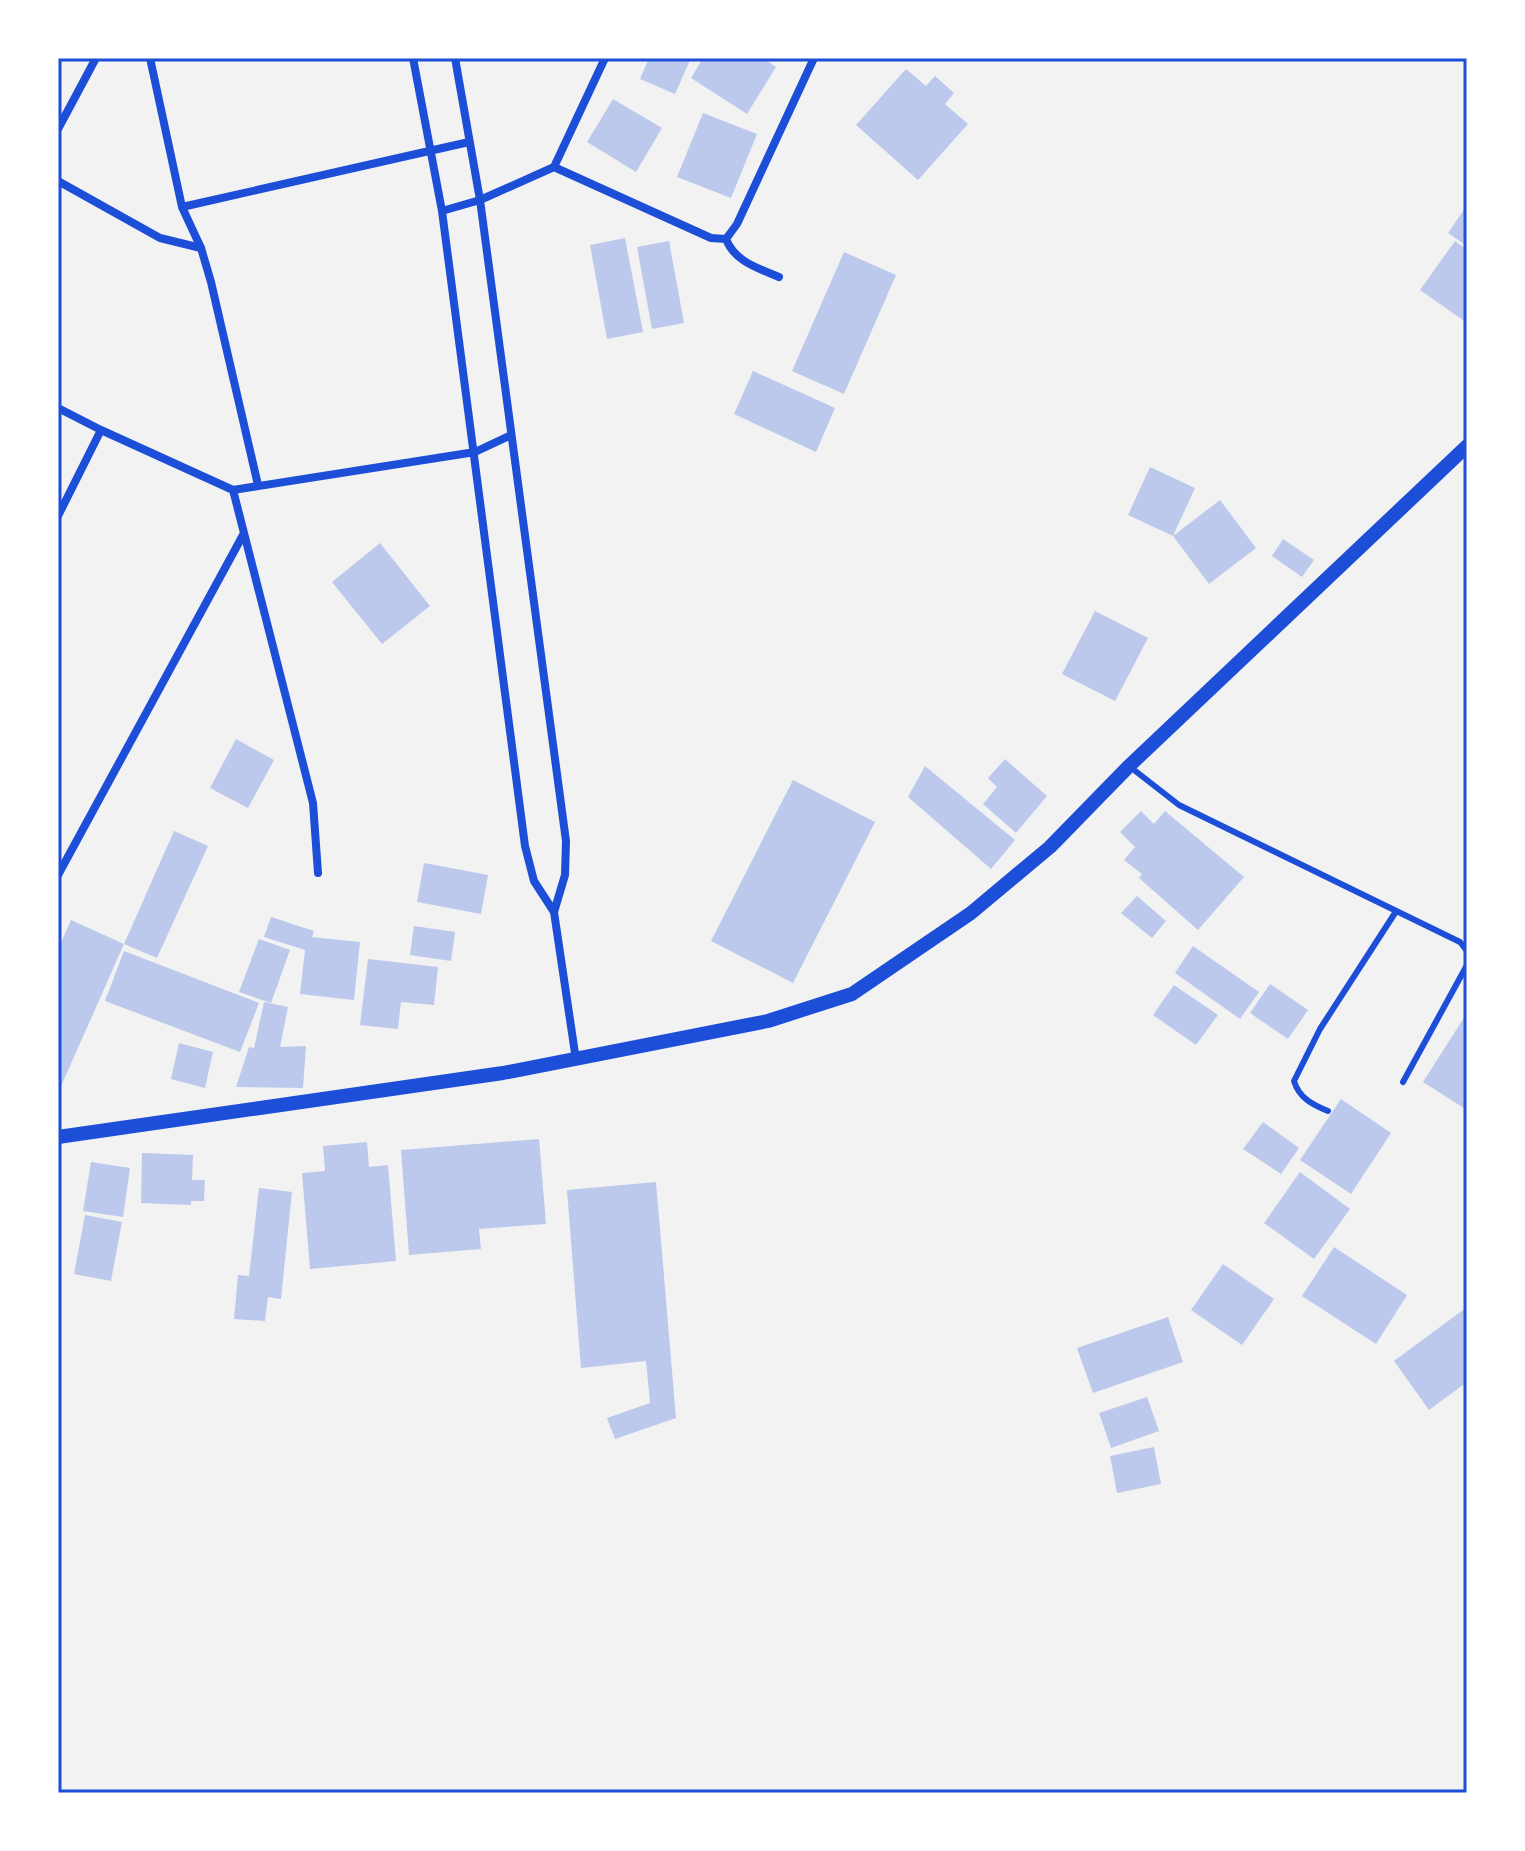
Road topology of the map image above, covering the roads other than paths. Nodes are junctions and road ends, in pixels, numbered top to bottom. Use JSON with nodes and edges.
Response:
{"nodes":[{"id":1,"x":96,"y":58,"type":"edge"},
{"id":2,"x":150,"y":58,"type":"edge"},
{"id":3,"x":413,"y":58,"type":"edge"},
{"id":4,"x":455,"y":58,"type":"edge"},
{"id":5,"x":605,"y":58,"type":"edge"},
{"id":6,"x":814,"y":58,"type":"edge"},
{"id":7,"x":58,"y":129,"type":"edge"},
{"id":8,"x":469,"y":142,"type":"junction"},
{"id":9,"x":429,"y":150,"type":"junction"},
{"id":10,"x":554,"y":167,"type":"junction"},
{"id":11,"x":58,"y":181,"type":"edge"},
{"id":12,"x":480,"y":200,"type":"junction"},
{"id":13,"x":182,"y":207,"type":"junction"},
{"id":14,"x":442,"y":211,"type":"junction"},
{"id":15,"x":726,"y":239,"type":"junction"},
{"id":16,"x":201,"y":248,"type":"junction"},
{"id":17,"x":779,"y":277,"type":"dead end"},
{"id":18,"x":58,"y":408,"type":"edge"},
{"id":19,"x":101,"y":430,"type":"junction"},
{"id":20,"x":511,"y":435,"type":"junction"},
{"id":21,"x":1467,"y":446,"type":"edge"},
{"id":22,"x":475,"y":452,"type":"junction"},
{"id":23,"x":258,"y":485,"type":"junction"},
{"id":24,"x":233,"y":490,"type":"junction"},
{"id":25,"x":58,"y":516,"type":"edge"},
{"id":26,"x":243,"y":534,"type":"junction"},
{"id":27,"x":1129,"y":766,"type":"junction"},
{"id":28,"x":318,"y":873,"type":"dead end"},
{"id":29,"x":58,"y":875,"type":"edge"},
{"id":30,"x":554,"y":912,"type":"junction"},
{"id":31,"x":1395,"y":913,"type":"junction"},
{"id":32,"x":1467,"y":951,"type":"edge"},
{"id":33,"x":1467,"y":965,"type":"edge"},
{"id":34,"x":576,"y":1060,"type":"junction"},
{"id":35,"x":1403,"y":1082,"type":"dead end"},
{"id":36,"x":1328,"y":1111,"type":"dead end"},
{"id":37,"x":58,"y":1137,"type":"edge"}],
"edges":[{"from":1,"to":7,"type":"street"},
{"from":2,"to":13,"type":"street"},
{"from":3,"to":9,"type":"street"},
{"from":4,"to":8,"type":"street"},
{"from":5,"to":10,"type":"street"},
{"from":6,"to":15,"type":"street"},
{"from":8,"to":9,"type":"street"},
{"from":8,"to":12,"type":"street"},
{"from":9,"to":13,"type":"street"},
{"from":9,"to":14,"type":"street"},
{"from":10,"to":12,"type":"street"},
{"from":10,"to":15,"type":"street"},
{"from":11,"to":16,"type":"street"},
{"from":12,"to":14,"type":"street"},
{"from":12,"to":20,"type":"street"},
{"from":13,"to":16,"type":"street"},
{"from":14,"to":22,"type":"street"},
{"from":15,"to":17,"type":"street"},
{"from":16,"to":23,"type":"street"},
{"from":18,"to":19,"type":"street"},
{"from":19,"to":24,"type":"street"},
{"from":19,"to":25,"type":"street"},
{"from":20,"to":22,"type":"street"},
{"from":20,"to":30,"type":"street"},
{"from":21,"to":27,"type":"street"},
{"from":22,"to":23,"type":"street"},
{"from":22,"to":30,"type":"street"},
{"from":23,"to":24,"type":"street"},
{"from":24,"to":26,"type":"street"},
{"from":26,"to":28,"type":"street"},
{"from":26,"to":29,"type":"street"},
{"from":27,"to":31,"type":"lane"},
{"from":27,"to":34,"type":"street"},
{"from":30,"to":34,"type":"street"},
{"from":31,"to":32,"type":"lane"},
{"from":31,"to":36,"type":"lane"},
{"from":33,"to":35,"type":"lane"},
{"from":34,"to":37,"type":"street"}]}
